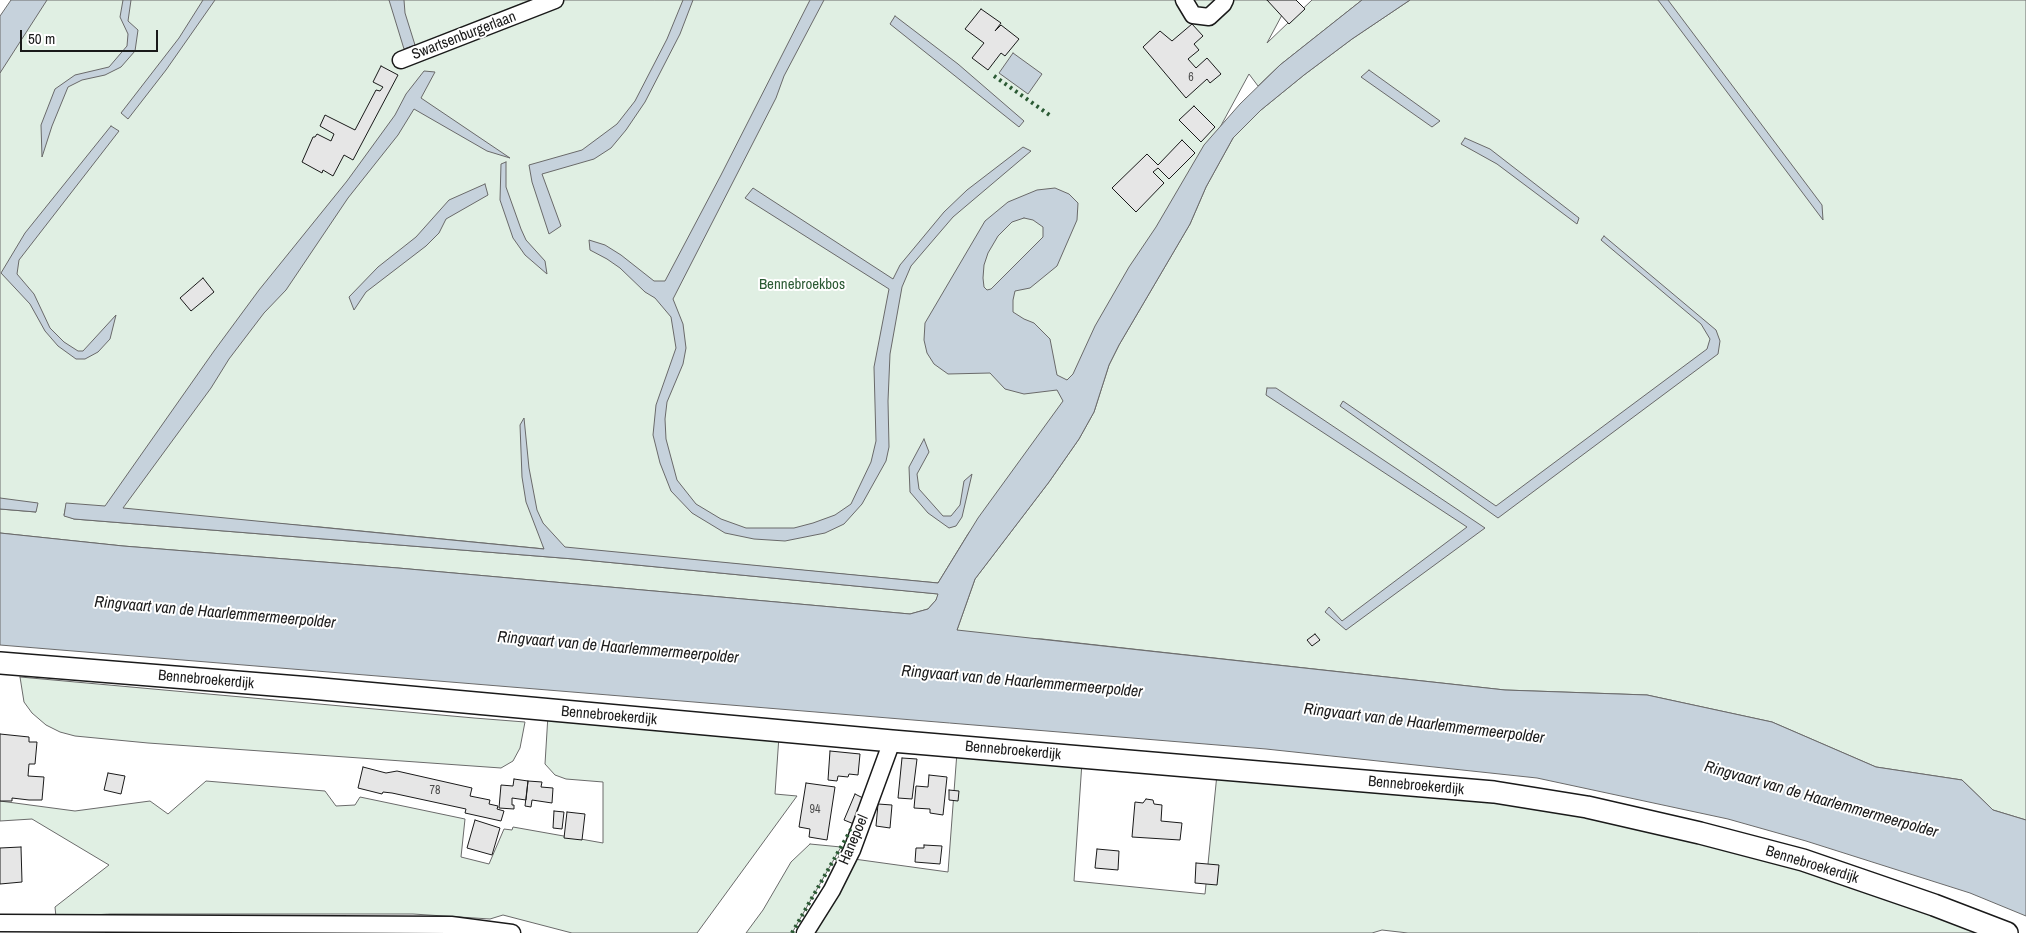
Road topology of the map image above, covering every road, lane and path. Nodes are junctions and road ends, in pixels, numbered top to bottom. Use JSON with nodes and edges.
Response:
{"nodes":[{"id":1,"x":555,"y":0,"type":"edge"},
{"id":2,"x":1184,"y":0,"type":"edge"},
{"id":3,"x":1225,"y":0,"type":"edge"},
{"id":4,"x":401,"y":60,"type":"dead end"},
{"id":5,"x":0,"y":662,"type":"edge"},
{"id":6,"x":892,"y":741,"type":"junction"},
{"id":7,"x":0,"y":923,"type":"edge"},
{"id":8,"x":512,"y":933,"type":"edge"},
{"id":9,"x":805,"y":933,"type":"edge"},
{"id":10,"x":2007,"y":933,"type":"edge"}],
"edges":[{"from":1,"to":4,"type":"street","name":"Swartsenburgerlaan"},
{"from":2,"to":3,"type":"street"},
{"from":5,"to":6,"type":"street","name":"Bennebroekerdijk"},
{"from":6,"to":9,"type":"street","name":"Hanepoel"},
{"from":6,"to":10,"type":"street","name":"Bennebroekerdijk"},
{"from":7,"to":8,"type":"street"}]}
